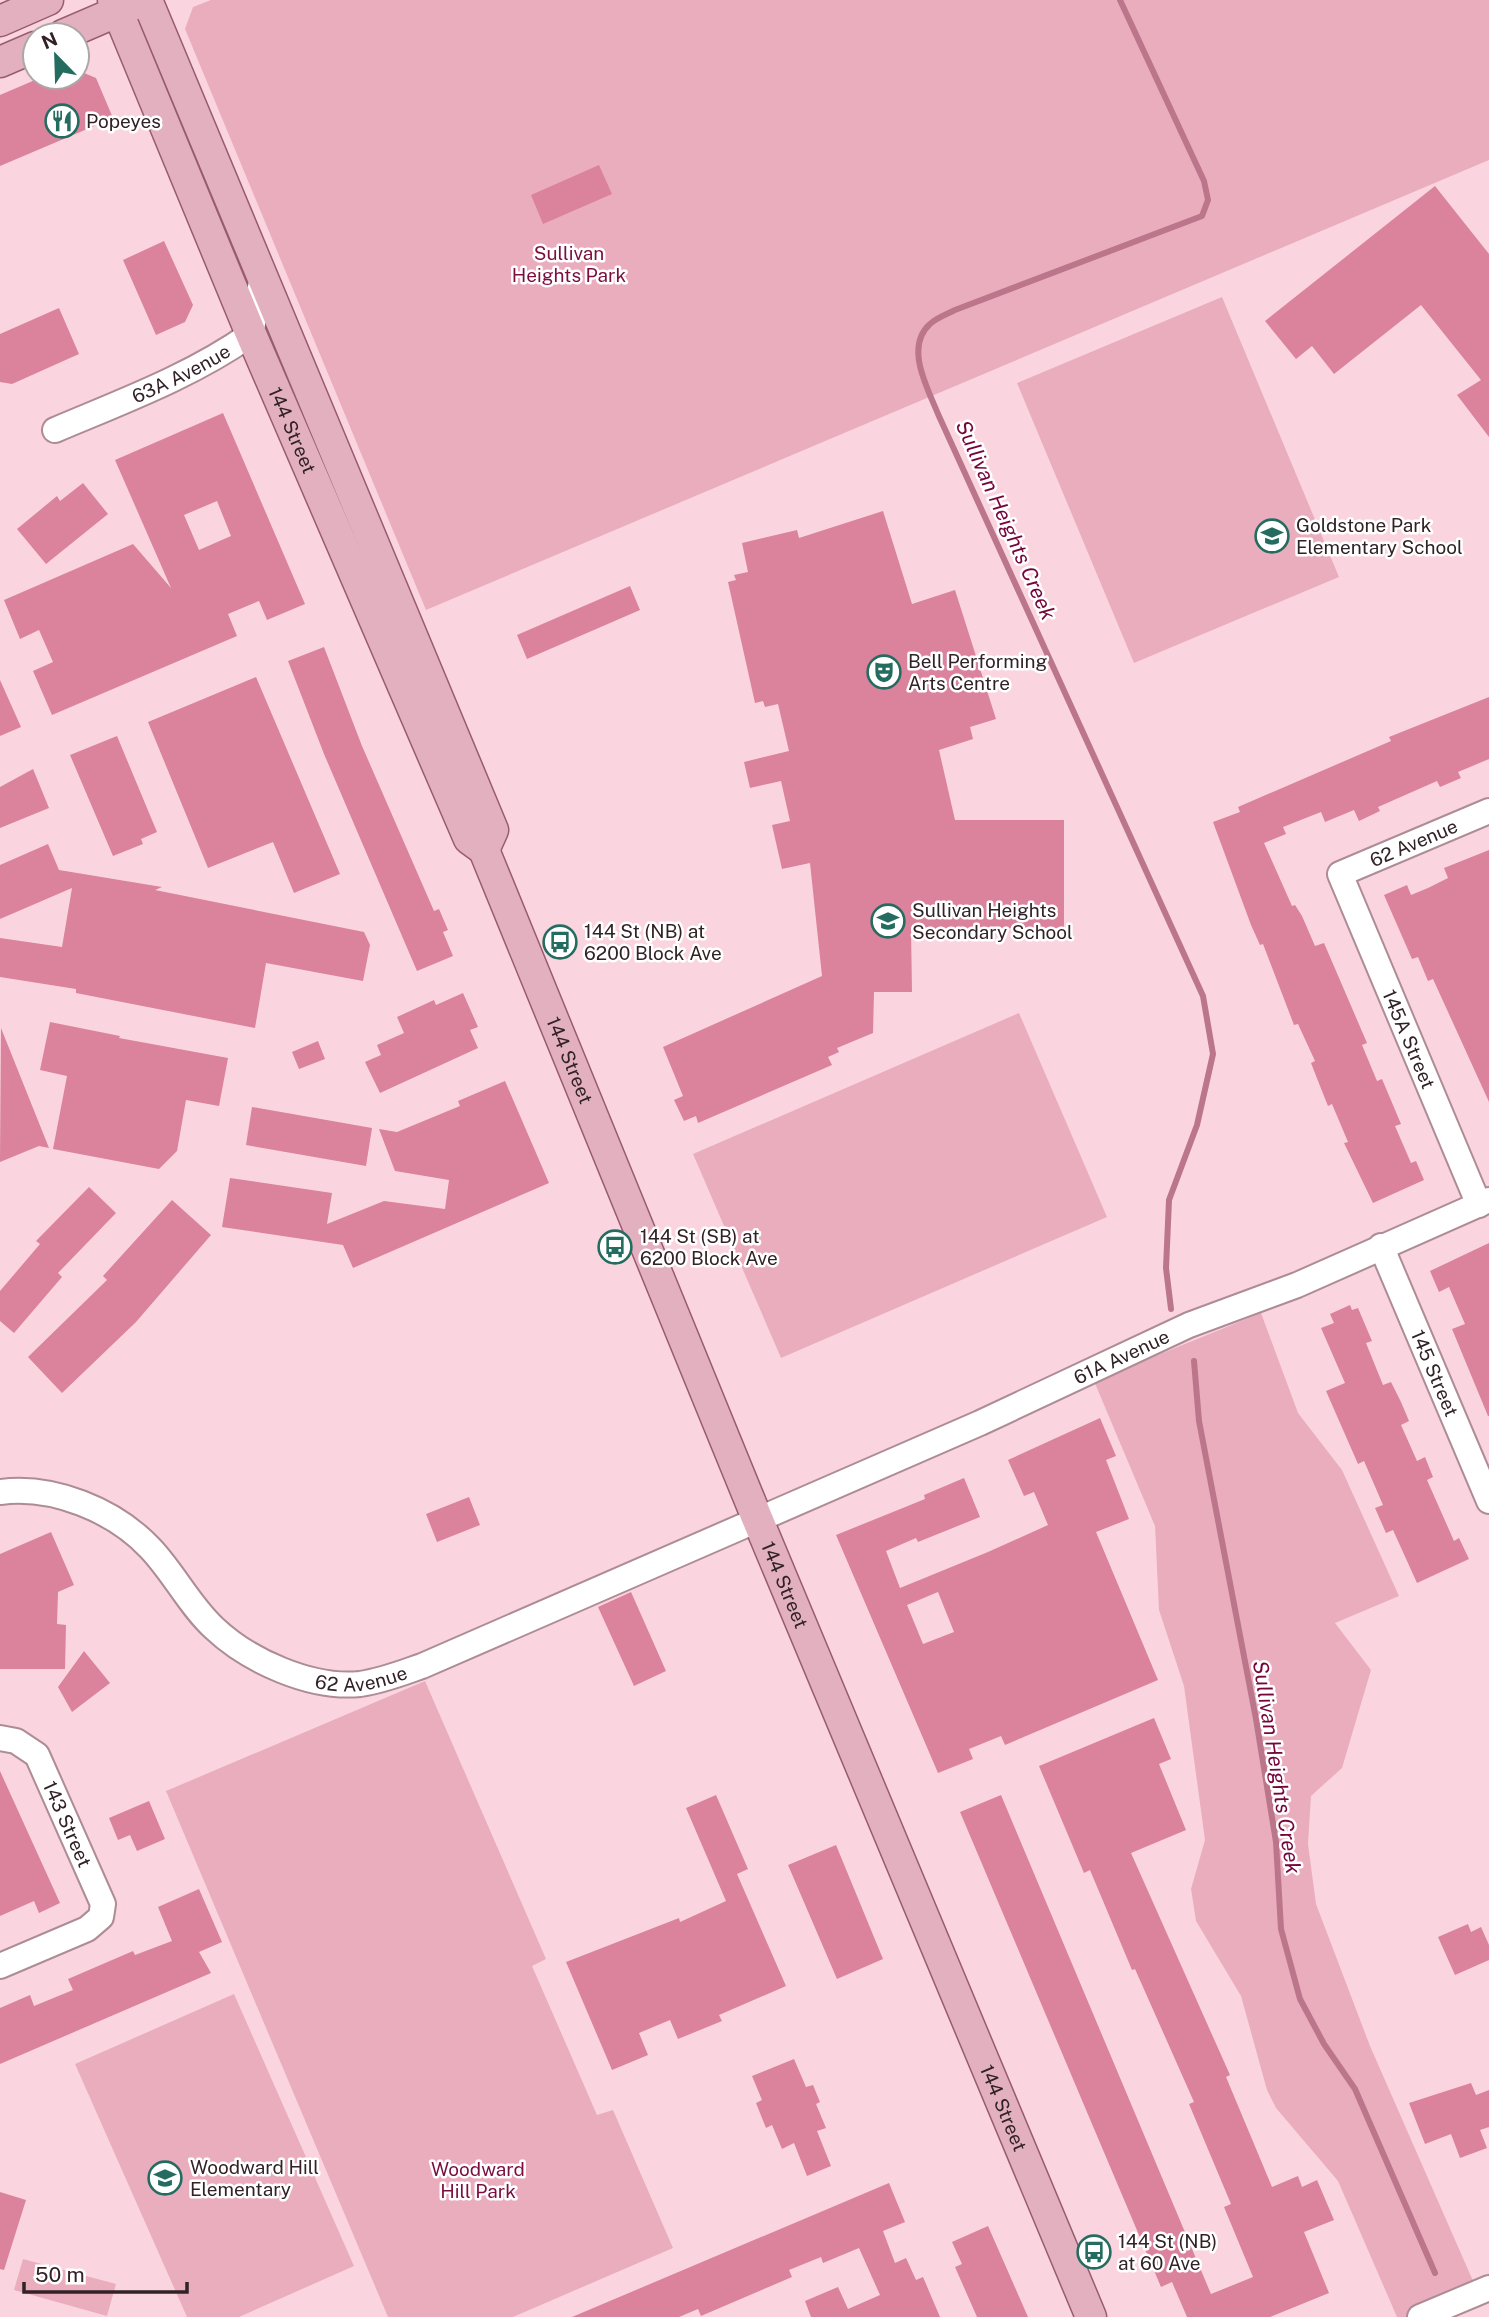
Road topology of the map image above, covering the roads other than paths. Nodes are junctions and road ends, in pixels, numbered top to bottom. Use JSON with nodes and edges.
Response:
{"nodes":[{"id":1,"x":48,"y":0,"type":"edge"},
{"id":2,"x":146,"y":0,"type":"edge"},
{"id":3,"x":115,"y":6,"type":"edge"},
{"id":4,"x":0,"y":21,"type":"edge"},
{"id":5,"x":88,"y":21,"type":"edge"},
{"id":6,"x":21,"y":53,"type":"edge"},
{"id":7,"x":0,"y":62,"type":"edge"},
{"id":8,"x":262,"y":277,"type":"junction"},
{"id":9,"x":251,"y":334,"type":"junction"},
{"id":10,"x":55,"y":430,"type":"dead end"},
{"id":11,"x":1489,"y":811,"type":"edge"},
{"id":12,"x":484,"y":850,"type":"junction"},
{"id":13,"x":1340,"y":874,"type":"joint"},
{"id":14,"x":1484,"y":1202,"type":"edge"},
{"id":15,"x":1381,"y":1246,"type":"junction"},
{"id":16,"x":0,"y":1492,"type":"edge"},
{"id":17,"x":1489,"y":1501,"type":"edge"},
{"id":18,"x":757,"y":1518,"type":"junction"},
{"id":19,"x":8,"y":1739,"type":"edge"},
{"id":20,"x":0,"y":1966,"type":"edge"},
{"id":21,"x":1489,"y":2288,"type":"edge"},
{"id":22,"x":1091,"y":2317,"type":"edge"},
{"id":23,"x":1420,"y":2317,"type":"edge"}],
"edges":[{"from":1,"to":4,"type":"main road"},
{"from":2,"to":3,"type":"main road"},
{"from":2,"to":8,"type":"main road","name":"144 Street"},
{"from":3,"to":5,"type":"main road"},
{"from":3,"to":9,"type":"main road","name":"144 Street"},
{"from":6,"to":7,"type":"main road"},
{"from":8,"to":9,"type":"street","name":"63A Avenue"},
{"from":8,"to":12,"type":"main road","name":"144 Street"},
{"from":9,"to":10,"type":"street","name":"63A Avenue"},
{"from":9,"to":12,"type":"main road","name":"144 Street"},
{"from":11,"to":13,"type":"street","name":"62 Avenue"},
{"from":12,"to":18,"type":"main road","name":"144 Street"},
{"from":13,"to":14,"type":"street","name":"145A Street"},
{"from":14,"to":15,"type":"street","name":"61A Avenue"},
{"from":15,"to":17,"type":"street","name":"145 Street"},
{"from":15,"to":18,"type":"street","name":"61A Avenue"},
{"from":16,"to":18,"type":"street","name":"62 Avenue"},
{"from":18,"to":22,"type":"main road","name":"144 Street"},
{"from":19,"to":20,"type":"street","name":"143 Street"},
{"from":21,"to":23,"type":"street"}]}
